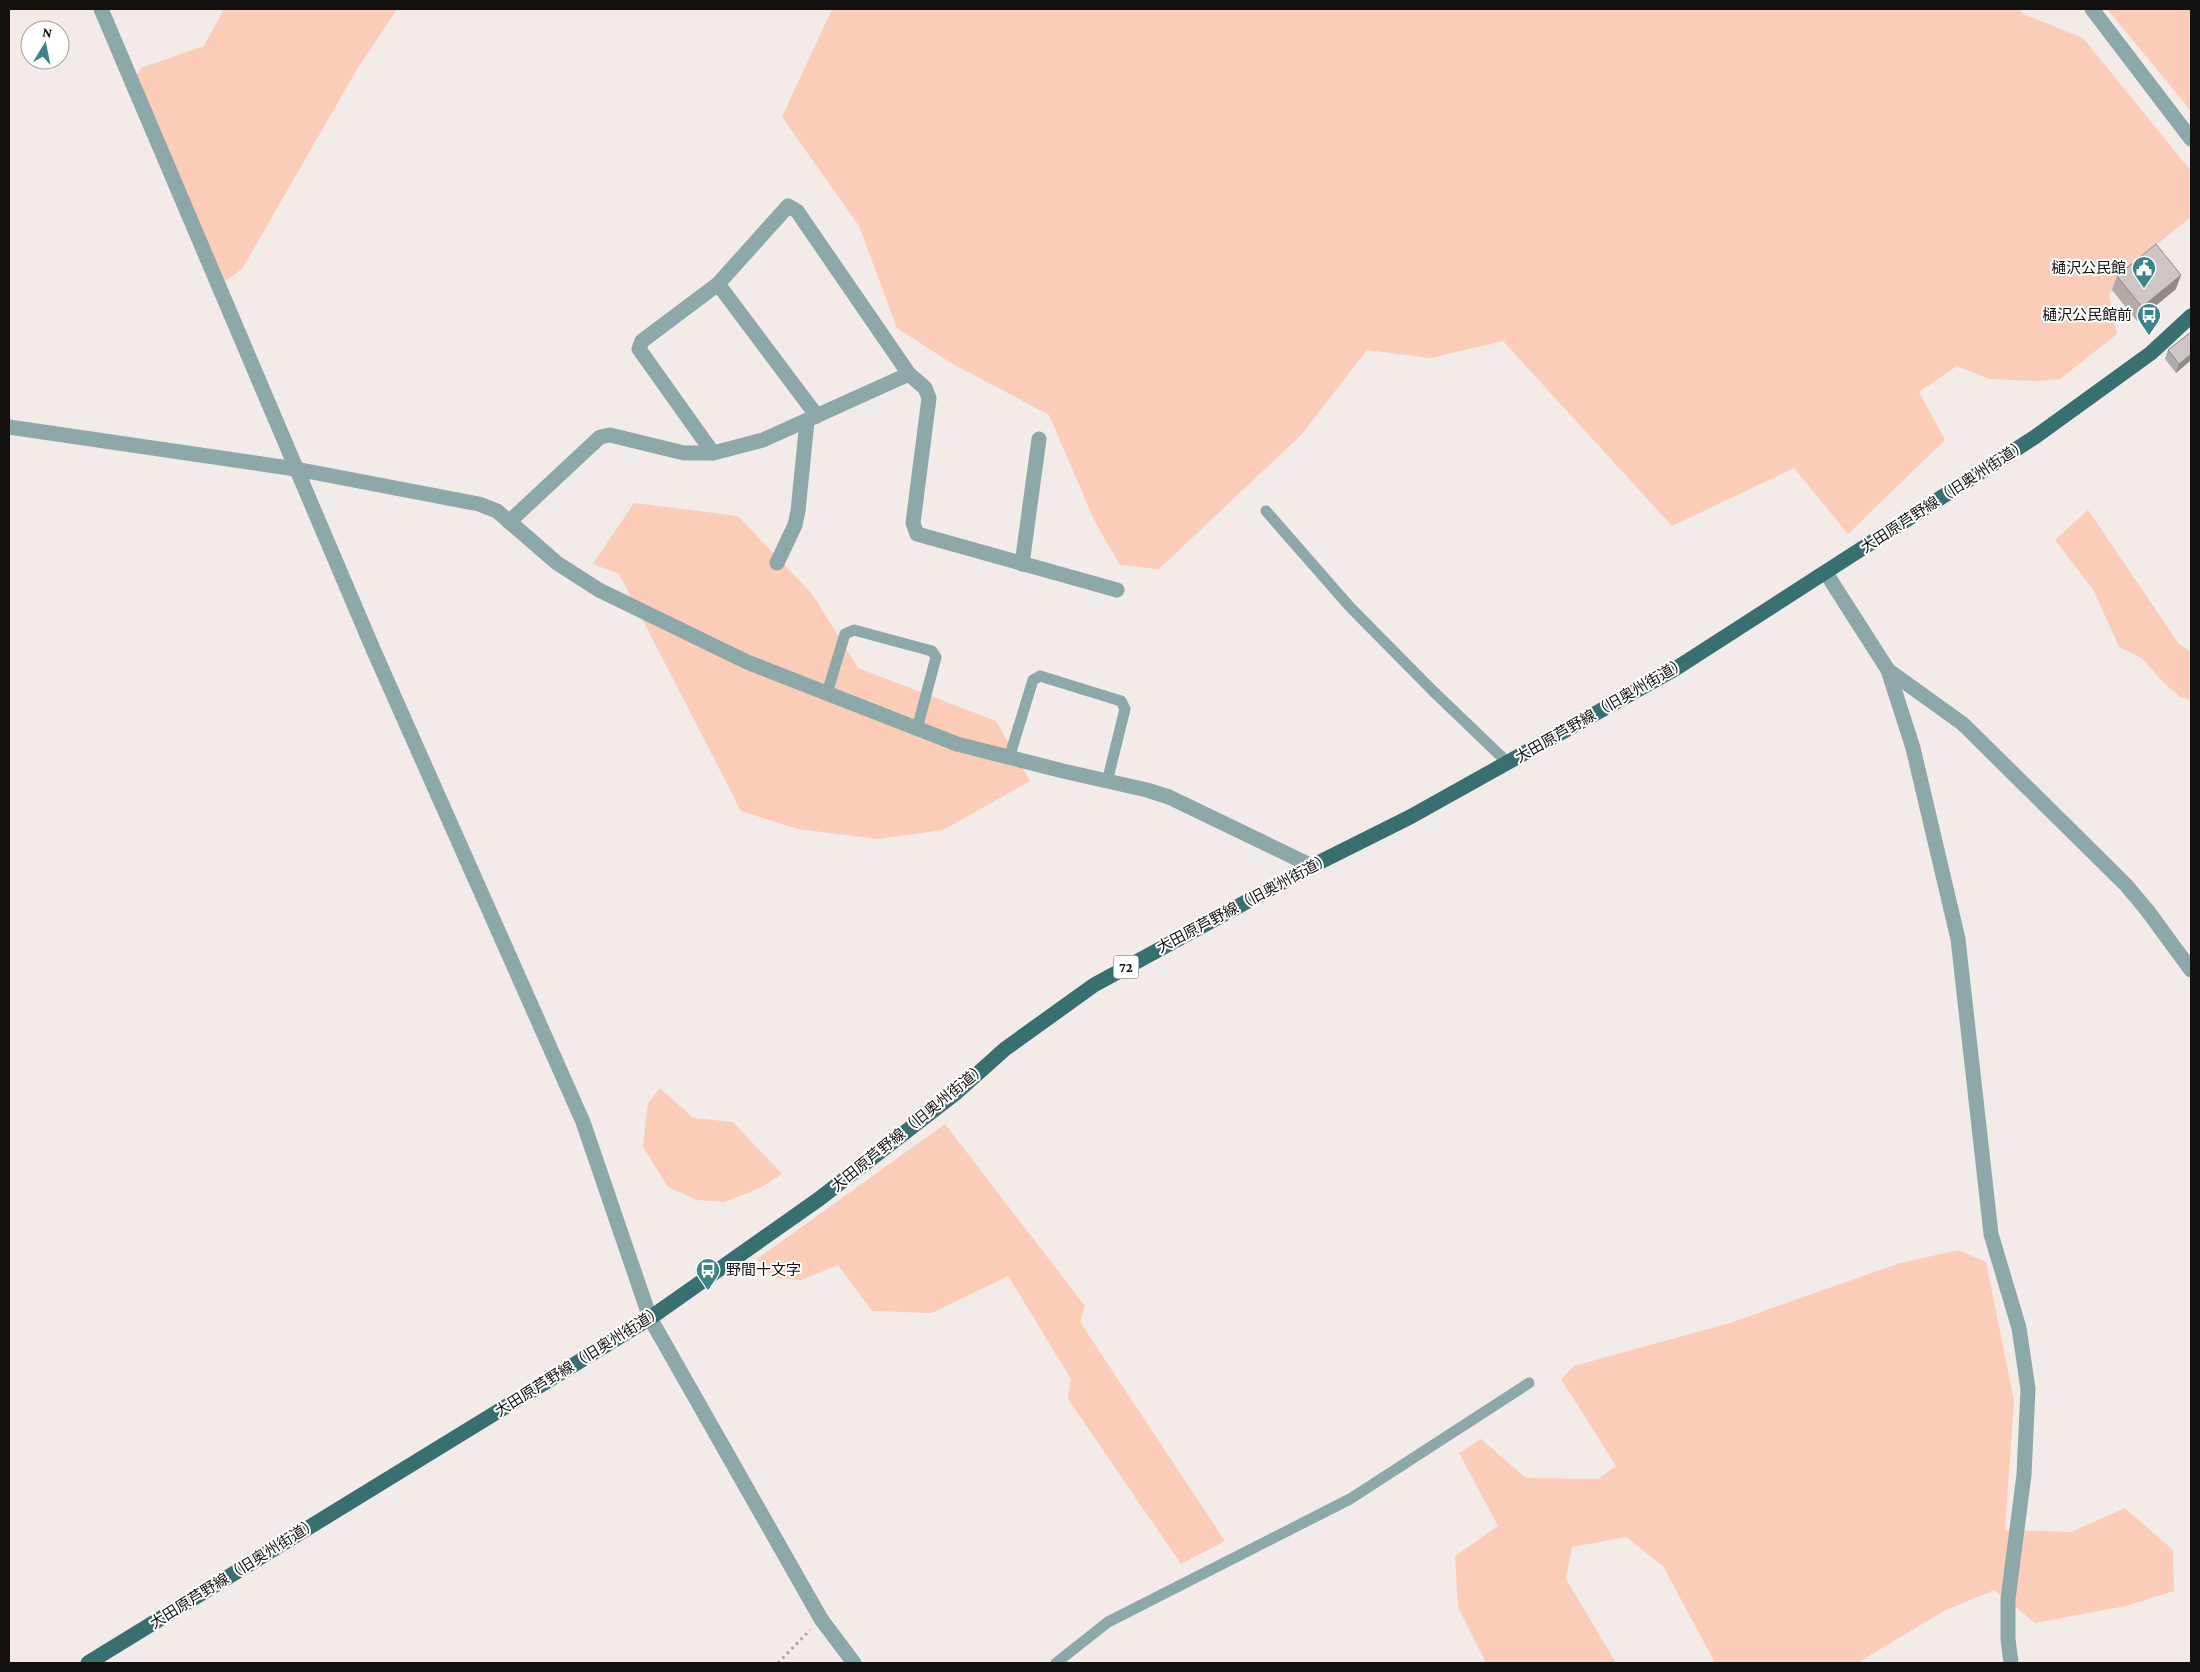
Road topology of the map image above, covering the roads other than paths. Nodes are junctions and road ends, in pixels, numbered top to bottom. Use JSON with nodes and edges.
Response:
{"nodes":[{"id":1,"x":101,"y":9,"type":"edge"},
{"id":2,"x":2092,"y":9,"type":"edge"},
{"id":3,"x":2191,"y":139,"type":"edge"},
{"id":4,"x":718,"y":284,"type":"junction"},
{"id":5,"x":2191,"y":316,"type":"edge"},
{"id":6,"x":909,"y":374,"type":"junction"},
{"id":7,"x":812,"y":419,"type":"junction"},
{"id":8,"x":9,"y":427,"type":"edge"},
{"id":9,"x":1039,"y":439,"type":"dead end"},
{"id":10,"x":713,"y":453,"type":"junction"},
{"id":11,"x":296,"y":469,"type":"junction"},
{"id":12,"x":1266,"y":511,"type":"dead end"},
{"id":13,"x":509,"y":522,"type":"junction"},
{"id":14,"x":777,"y":563,"type":"dead end"},
{"id":15,"x":1022,"y":564,"type":"junction"},
{"id":16,"x":1826,"y":573,"type":"junction"},
{"id":17,"x":1117,"y":590,"type":"dead end"},
{"id":18,"x":1888,"y":670,"type":"junction"},
{"id":19,"x":827,"y":693,"type":"junction"},
{"id":20,"x":917,"y":729,"type":"junction"},
{"id":21,"x":1008,"y":758,"type":"junction"},
{"id":22,"x":1508,"y":763,"type":"junction"},
{"id":23,"x":1107,"y":782,"type":"junction"},
{"id":24,"x":1312,"y":866,"type":"junction"},
{"id":25,"x":2191,"y":970,"type":"edge"},
{"id":26,"x":650,"y":1318,"type":"junction"},
{"id":27,"x":1529,"y":1383,"type":"dead end"},
{"id":28,"x":88,"y":1663,"type":"edge"},
{"id":29,"x":854,"y":1663,"type":"edge"},
{"id":30,"x":1056,"y":1663,"type":"edge"},
{"id":31,"x":2011,"y":1663,"type":"edge"}],
"edges":[{"from":1,"to":11,"type":"street"},
{"from":2,"to":3,"type":"street"},
{"from":4,"to":6,"type":"street"},
{"from":4,"to":7,"type":"street"},
{"from":4,"to":10,"type":"street"},
{"from":5,"to":16,"type":"main road","name":"大田原芦野線（旧奥州街道）","number":"72"},
{"from":6,"to":7,"type":"street"},
{"from":6,"to":15,"type":"street"},
{"from":7,"to":10,"type":"street"},
{"from":7,"to":14,"type":"street"},
{"from":8,"to":11,"type":"street"},
{"from":9,"to":15,"type":"street"},
{"from":10,"to":13,"type":"street"},
{"from":11,"to":13,"type":"street"},
{"from":11,"to":26,"type":"street"},
{"from":12,"to":22,"type":"lane"},
{"from":13,"to":19,"type":"street"},
{"from":15,"to":17,"type":"street"},
{"from":16,"to":18,"type":"street"},
{"from":16,"to":22,"type":"main road","name":"大田原芦野線（旧奥州街道）","number":"72"},
{"from":18,"to":25,"type":"street"},
{"from":18,"to":31,"type":"street"},
{"from":19,"to":20,"type":"street"},
{"from":19,"to":20,"type":"lane"},
{"from":20,"to":21,"type":"street"},
{"from":21,"to":23,"type":"street"},
{"from":21,"to":23,"type":"lane"},
{"from":22,"to":24,"type":"main road","name":"大田原芦野線（旧奥州街道）","number":"72"},
{"from":23,"to":24,"type":"street"},
{"from":24,"to":26,"type":"main road","name":"大田原芦野線（旧奥州街道）","number":"72"},
{"from":26,"to":28,"type":"main road","name":"大田原芦野線（旧奥州街道）","number":"72"},
{"from":26,"to":29,"type":"street"},
{"from":27,"to":30,"type":"lane"}]}
